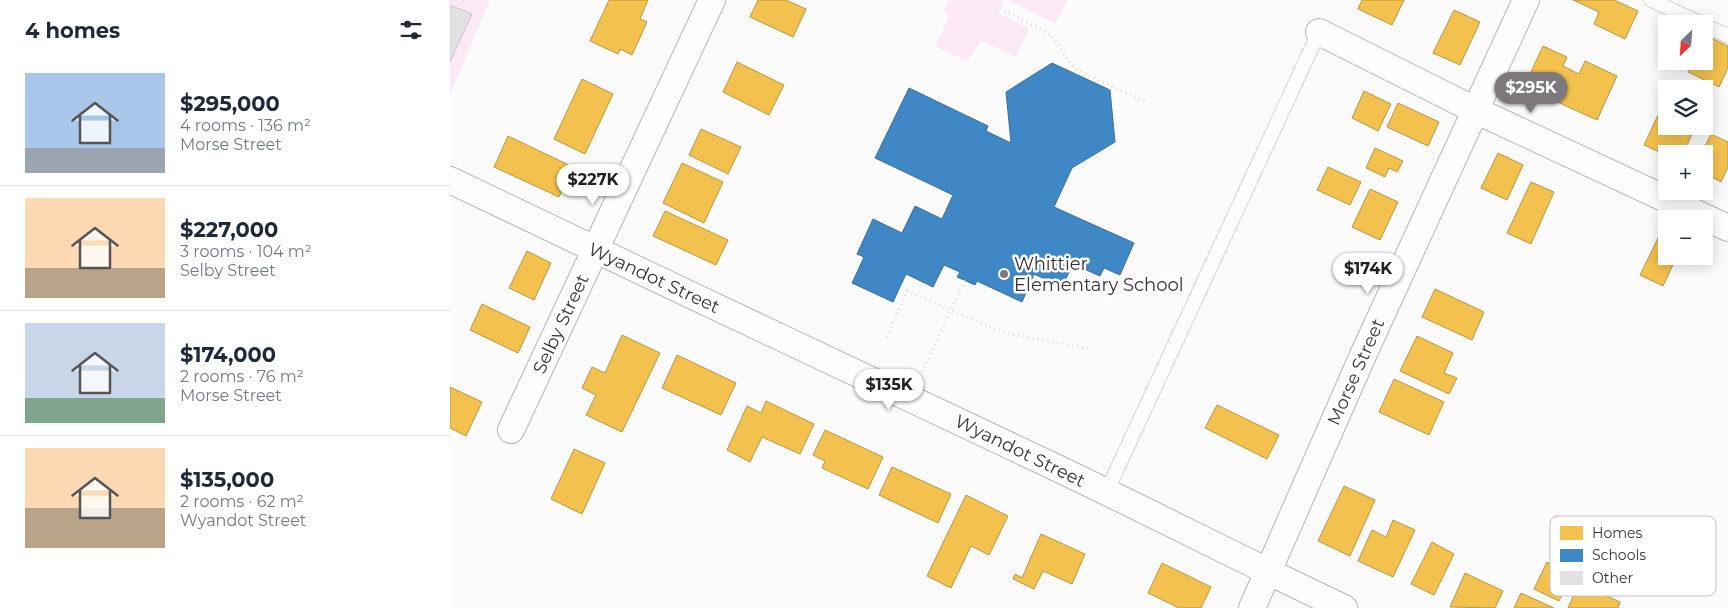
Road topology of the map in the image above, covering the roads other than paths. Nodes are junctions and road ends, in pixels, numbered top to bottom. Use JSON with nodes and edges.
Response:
{"nodes":[{"id":1,"x":712,"y":0,"type":"edge"},
{"id":2,"x":1526,"y":0,"type":"edge"},
{"id":3,"x":1652,"y":0,"type":"edge"},
{"id":4,"x":1684,"y":15,"type":"edge"},
{"id":5,"x":1713,"y":29,"type":"edge"},
{"id":6,"x":1319,"y":32,"type":"joint"},
{"id":7,"x":1728,"y":36,"type":"edge"},
{"id":8,"x":1475,"y":110,"type":"junction"},
{"id":9,"x":450,"y":180,"type":"edge"},
{"id":10,"x":1728,"y":228,"type":"edge"},
{"id":11,"x":595,"y":251,"type":"junction"},
{"id":12,"x":511,"y":430,"type":"dead end"},
{"id":13,"x":1106,"y":493,"type":"junction"},
{"id":14,"x":1269,"y":572,"type":"junction"},
{"id":15,"x":1252,"y":608,"type":"edge"},
{"id":16,"x":1344,"y":608,"type":"edge"}],
"edges":[{"from":1,"to":11,"type":"street","name":"Selby Street"},
{"from":2,"to":8,"type":"street","name":"Morse Street"},
{"from":3,"to":4,"type":"lane"},
{"from":5,"to":7,"type":"lane"},
{"from":6,"to":8,"type":"street"},
{"from":6,"to":13,"type":"lane"},
{"from":8,"to":10,"type":"street"},
{"from":8,"to":14,"type":"street","name":"Morse Street"},
{"from":9,"to":11,"type":"street","name":"Wyandot Street"},
{"from":11,"to":12,"type":"street","name":"Selby Street"},
{"from":11,"to":13,"type":"street","name":"Wyandot Street"},
{"from":13,"to":14,"type":"street","name":"Wyandot Street"},
{"from":14,"to":15,"type":"street","name":"Morse Street"},
{"from":14,"to":16,"type":"street","name":"Wyandot Street"}]}
